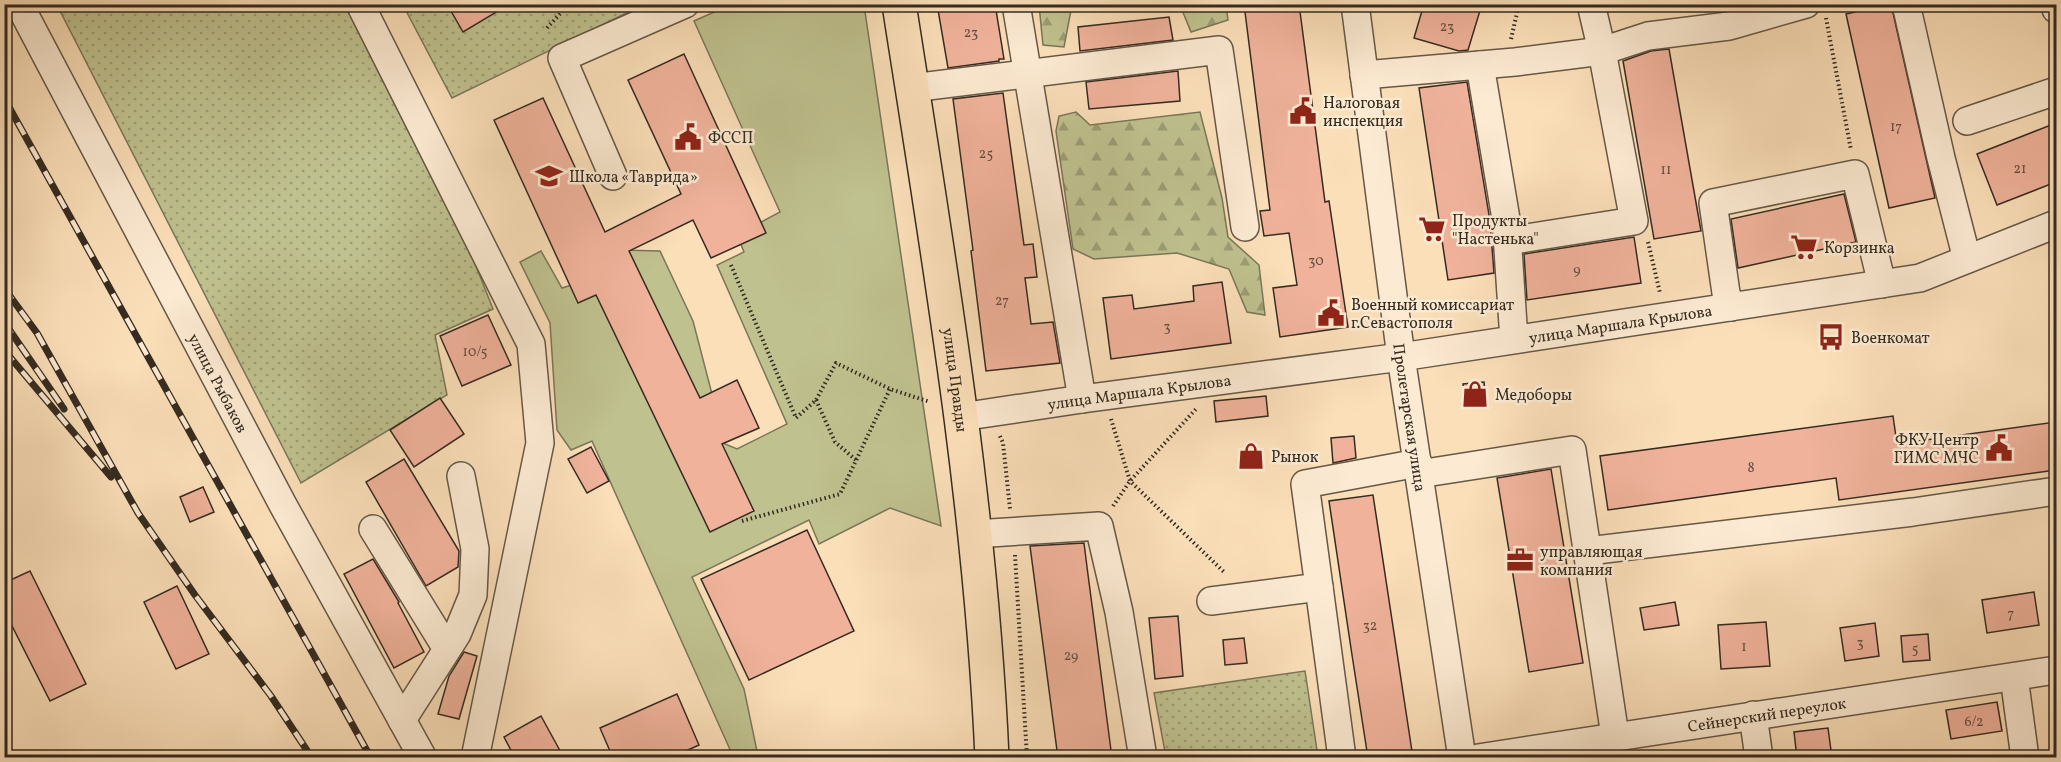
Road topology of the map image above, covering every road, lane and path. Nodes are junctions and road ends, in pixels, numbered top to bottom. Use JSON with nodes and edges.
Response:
{"nodes":[{"id":1,"x":20,"y":4,"type":"edge"},
{"id":2,"x":360,"y":4,"type":"edge"},
{"id":3,"x":563,"y":4,"type":"edge"},
{"id":4,"x":569,"y":4,"type":"edge"},
{"id":5,"x":685,"y":4,"type":"edge"},
{"id":6,"x":898,"y":4,"type":"edge"},
{"id":7,"x":1016,"y":4,"type":"edge"},
{"id":8,"x":1355,"y":4,"type":"edge"},
{"id":9,"x":1520,"y":4,"type":"edge"},
{"id":10,"x":1591,"y":4,"type":"edge"},
{"id":11,"x":1906,"y":4,"type":"edge"},
{"id":12,"x":2055,"y":4,"type":"edge"},
{"id":13,"x":2056,"y":9,"type":"edge"},
{"id":14,"x":1816,"y":10,"type":"edge"},
{"id":15,"x":562,"y":12,"type":"junction"},
{"id":16,"x":548,"y":28,"type":"dead end"},
{"id":17,"x":1602,"y":51,"type":"junction"},
{"id":18,"x":1493,"y":64,"type":"junction"},
{"id":19,"x":1027,"y":72,"type":"junction"},
{"id":20,"x":1364,"y":75,"type":"junction"},
{"id":21,"x":912,"y":88,"type":"junction"},
{"id":22,"x":2056,"y":91,"type":"edge"},
{"id":23,"x":1966,"y":121,"type":"dead end"},
{"id":24,"x":1855,"y":174,"type":"junction"},
{"id":25,"x":613,"y":176,"type":"dead end"},
{"id":26,"x":1634,"y":221,"type":"junction"},
{"id":27,"x":2056,"y":224,"type":"edge"},
{"id":28,"x":1245,"y":227,"type":"dead end"},
{"id":29,"x":1507,"y":241,"type":"junction"},
{"id":30,"x":1967,"y":259,"type":"junction"},
{"id":31,"x":731,"y":265,"type":"dead end"},
{"id":32,"x":1882,"y":284,"type":"junction"},
{"id":33,"x":1662,"y":303,"type":"dead end"},
{"id":34,"x":1731,"y":307,"type":"junction"},
{"id":35,"x":1516,"y":339,"type":"junction"},
{"id":36,"x":1401,"y":357,"type":"junction"},
{"id":37,"x":1222,"y":380,"type":"junction"},
{"id":38,"x":890,"y":389,"type":"junction"},
{"id":39,"x":1093,"y":398,"type":"junction"},
{"id":40,"x":816,"y":400,"type":"junction"},
{"id":41,"x":931,"y":402,"type":"dead end"},
{"id":42,"x":961,"y":417,"type":"junction"},
{"id":43,"x":856,"y":460,"type":"junction"},
{"id":44,"x":1418,"y":469,"type":"junction"},
{"id":45,"x":461,"y":476,"type":"dead end"},
{"id":46,"x":1130,"y":481,"type":"junction"},
{"id":47,"x":2056,"y":491,"type":"edge"},
{"id":48,"x":741,"y":521,"type":"dead end"},
{"id":49,"x":373,"y":529,"type":"dead end"},
{"id":50,"x":974,"y":534,"type":"junction"},
{"id":51,"x":1588,"y":551,"type":"junction"},
{"id":52,"x":1319,"y":587,"type":"junction"},
{"id":53,"x":1249,"y":596,"type":"junction"},
{"id":54,"x":1211,"y":601,"type":"dead end"},
{"id":55,"x":447,"y":649,"type":"junction"},
{"id":56,"x":2056,"y":670,"type":"edge"},
{"id":57,"x":2014,"y":677,"type":"junction"},
{"id":58,"x":1753,"y":715,"type":"junction"},
{"id":59,"x":402,"y":720,"type":"junction"},
{"id":60,"x":1615,"y":736,"type":"junction"},
{"id":61,"x":423,"y":758,"type":"edge"},
{"id":62,"x":475,"y":758,"type":"edge"},
{"id":63,"x":992,"y":758,"type":"edge"},
{"id":64,"x":1143,"y":758,"type":"edge"},
{"id":65,"x":1342,"y":758,"type":"edge"},
{"id":66,"x":1462,"y":758,"type":"edge"},
{"id":67,"x":1478,"y":758,"type":"edge"},
{"id":68,"x":1759,"y":758,"type":"edge"},
{"id":69,"x":2025,"y":758,"type":"edge"}],
"edges":[{"from":1,"to":59,"type":"street","name":"улица Рыбаков"},
{"from":2,"to":62,"type":"street"},
{"from":3,"to":15,"type":"path"},
{"from":4,"to":15,"type":"path"},
{"from":5,"to":25,"type":"street"},
{"from":6,"to":21,"type":"main road","name":"улица Правды"},
{"from":7,"to":19,"type":"street"},
{"from":8,"to":20,"type":"street","name":"Пролетарская улица"},
{"from":9,"to":18,"type":"path"},
{"from":10,"to":17,"type":"street"},
{"from":11,"to":30,"type":"street"},
{"from":12,"to":13,"type":"street"},
{"from":14,"to":17,"type":"street"},
{"from":14,"to":24,"type":"path"},
{"from":15,"to":16,"type":"path"},
{"from":17,"to":18,"type":"street"},
{"from":17,"to":26,"type":"street"},
{"from":18,"to":20,"type":"street"},
{"from":18,"to":29,"type":"street"},
{"from":19,"to":21,"type":"street"},
{"from":19,"to":28,"type":"street"},
{"from":19,"to":39,"type":"street"},
{"from":20,"to":36,"type":"street","name":"Пролетарская улица"},
{"from":21,"to":42,"type":"main road","name":"улица Правды"},
{"from":22,"to":23,"type":"street"},
{"from":24,"to":32,"type":"street"},
{"from":24,"to":34,"type":"street"},
{"from":26,"to":29,"type":"street"},
{"from":26,"to":33,"type":"path"},
{"from":27,"to":30,"type":"street","name":"улица Маршала Крылова"},
{"from":29,"to":35,"type":"street"},
{"from":30,"to":32,"type":"street","name":"улица Маршала Крылова"},
{"from":31,"to":40,"type":"path"},
{"from":32,"to":34,"type":"street","name":"улица Маршала Крылова"},
{"from":34,"to":35,"type":"street","name":"улица Маршала Крылова"},
{"from":35,"to":36,"type":"street","name":"улица Маршала Крылова"},
{"from":36,"to":37,"type":"street","name":"улица Маршала Крылова"},
{"from":36,"to":44,"type":"street","name":"Пролетарская улица"},
{"from":37,"to":39,"type":"street","name":"улица Маршала Крылова"},
{"from":37,"to":46,"type":"path"},
{"from":38,"to":40,"type":"path"},
{"from":38,"to":41,"type":"path"},
{"from":38,"to":43,"type":"path"},
{"from":39,"to":42,"type":"street","name":"улица Маршала Крылова"},
{"from":39,"to":46,"type":"path"},
{"from":40,"to":43,"type":"path"},
{"from":42,"to":50,"type":"main road","name":"улица Правды"},
{"from":43,"to":48,"type":"path"},
{"from":44,"to":51,"type":"street"},
{"from":44,"to":52,"type":"street"},
{"from":44,"to":66,"type":"street","name":"Пролетарская улица"},
{"from":45,"to":55,"type":"street"},
{"from":46,"to":53,"type":"path"},
{"from":47,"to":51,"type":"street"},
{"from":49,"to":55,"type":"street"},
{"from":50,"to":63,"type":"main road","name":"улица Правды"},
{"from":50,"to":64,"type":"street"},
{"from":51,"to":60,"type":"street"},
{"from":52,"to":53,"type":"street"},
{"from":52,"to":65,"type":"street"},
{"from":53,"to":54,"type":"street"},
{"from":55,"to":59,"type":"street"},
{"from":56,"to":57,"type":"street","name":"Сейнерский переулок"},
{"from":57,"to":58,"type":"street","name":"Сейнерский переулок"},
{"from":57,"to":69,"type":"street"},
{"from":58,"to":60,"type":"street","name":"Сейнерский переулок"},
{"from":58,"to":68,"type":"street"},
{"from":59,"to":61,"type":"street","name":"улица Рыбаков"},
{"from":60,"to":67,"type":"street","name":"Сейнерский переулок"}]}
